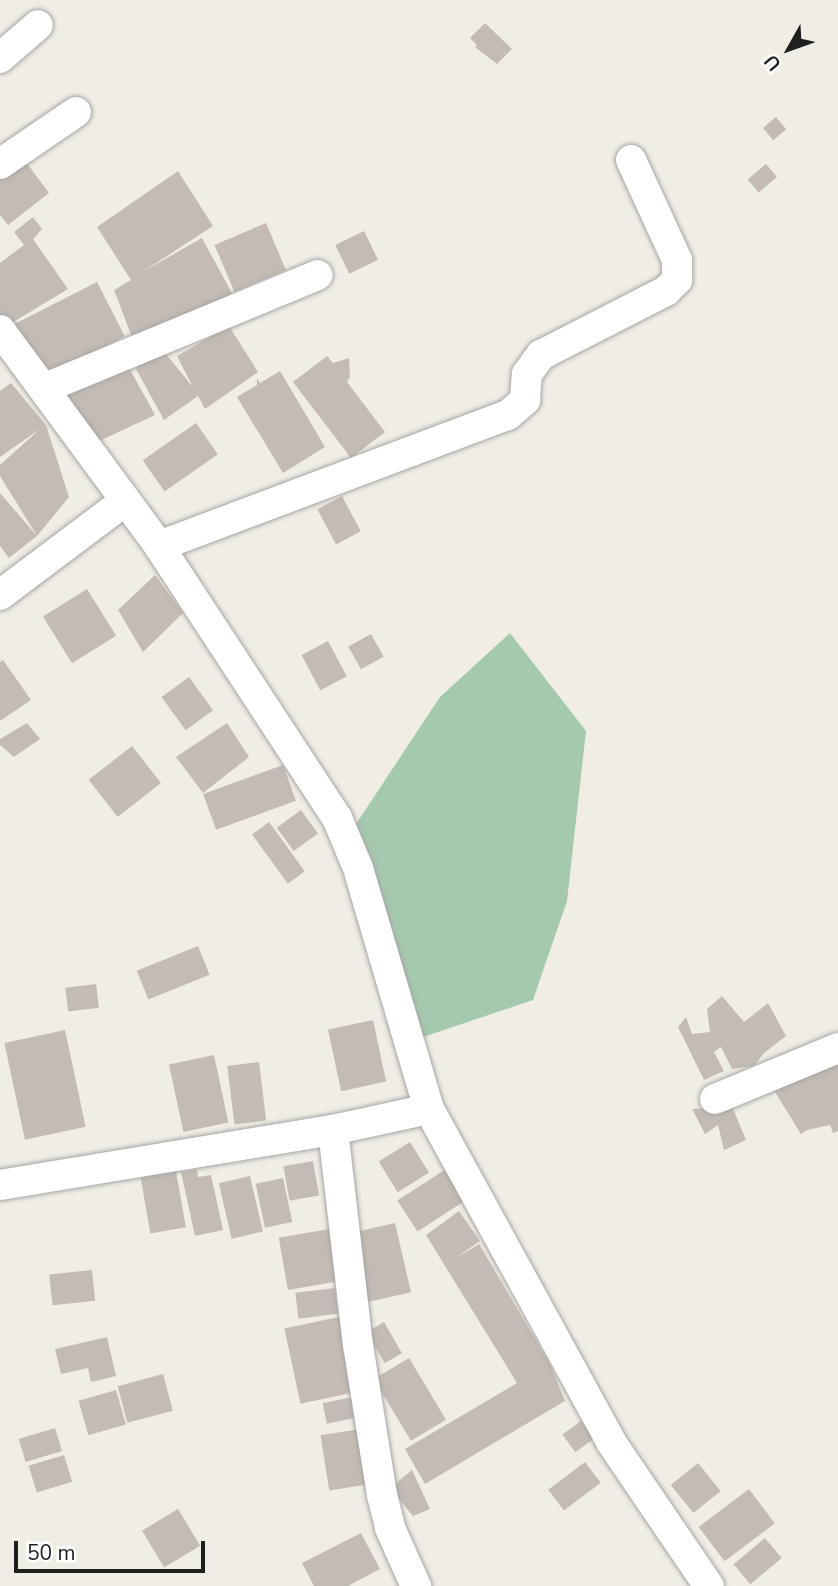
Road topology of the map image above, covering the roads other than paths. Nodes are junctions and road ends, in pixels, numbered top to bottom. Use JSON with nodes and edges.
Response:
{"nodes":[{"id":1,"x":38,"y":24,"type":"dead end"},
{"id":2,"x":0,"y":58,"type":"edge"},
{"id":3,"x":76,"y":112,"type":"dead end"},
{"id":4,"x":631,"y":160,"type":"dead end"},
{"id":5,"x":0,"y":164,"type":"edge"},
{"id":6,"x":318,"y":275,"type":"dead end"},
{"id":7,"x":0,"y":330,"type":"edge"},
{"id":8,"x":45,"y":388,"type":"junction"},
{"id":9,"x":125,"y":501,"type":"junction"},
{"id":10,"x":159,"y":546,"type":"junction"},
{"id":11,"x":0,"y":595,"type":"edge"},
{"id":12,"x":838,"y":1048,"type":"edge"},
{"id":13,"x":716,"y":1099,"type":"dead end"},
{"id":14,"x":429,"y":1109,"type":"junction"},
{"id":15,"x":332,"y":1130,"type":"junction"},
{"id":16,"x":0,"y":1185,"type":"edge"},
{"id":17,"x":416,"y":1586,"type":"edge"},
{"id":18,"x":709,"y":1586,"type":"edge"}],
"edges":[{"from":1,"to":2,"type":"street"},
{"from":3,"to":5,"type":"street"},
{"from":4,"to":10,"type":"street"},
{"from":6,"to":8,"type":"street"},
{"from":7,"to":8,"type":"street"},
{"from":8,"to":9,"type":"street"},
{"from":9,"to":10,"type":"street"},
{"from":9,"to":11,"type":"street"},
{"from":10,"to":14,"type":"street"},
{"from":12,"to":13,"type":"street"},
{"from":14,"to":15,"type":"street"},
{"from":14,"to":18,"type":"street"},
{"from":15,"to":16,"type":"street"},
{"from":15,"to":17,"type":"street"}]}
